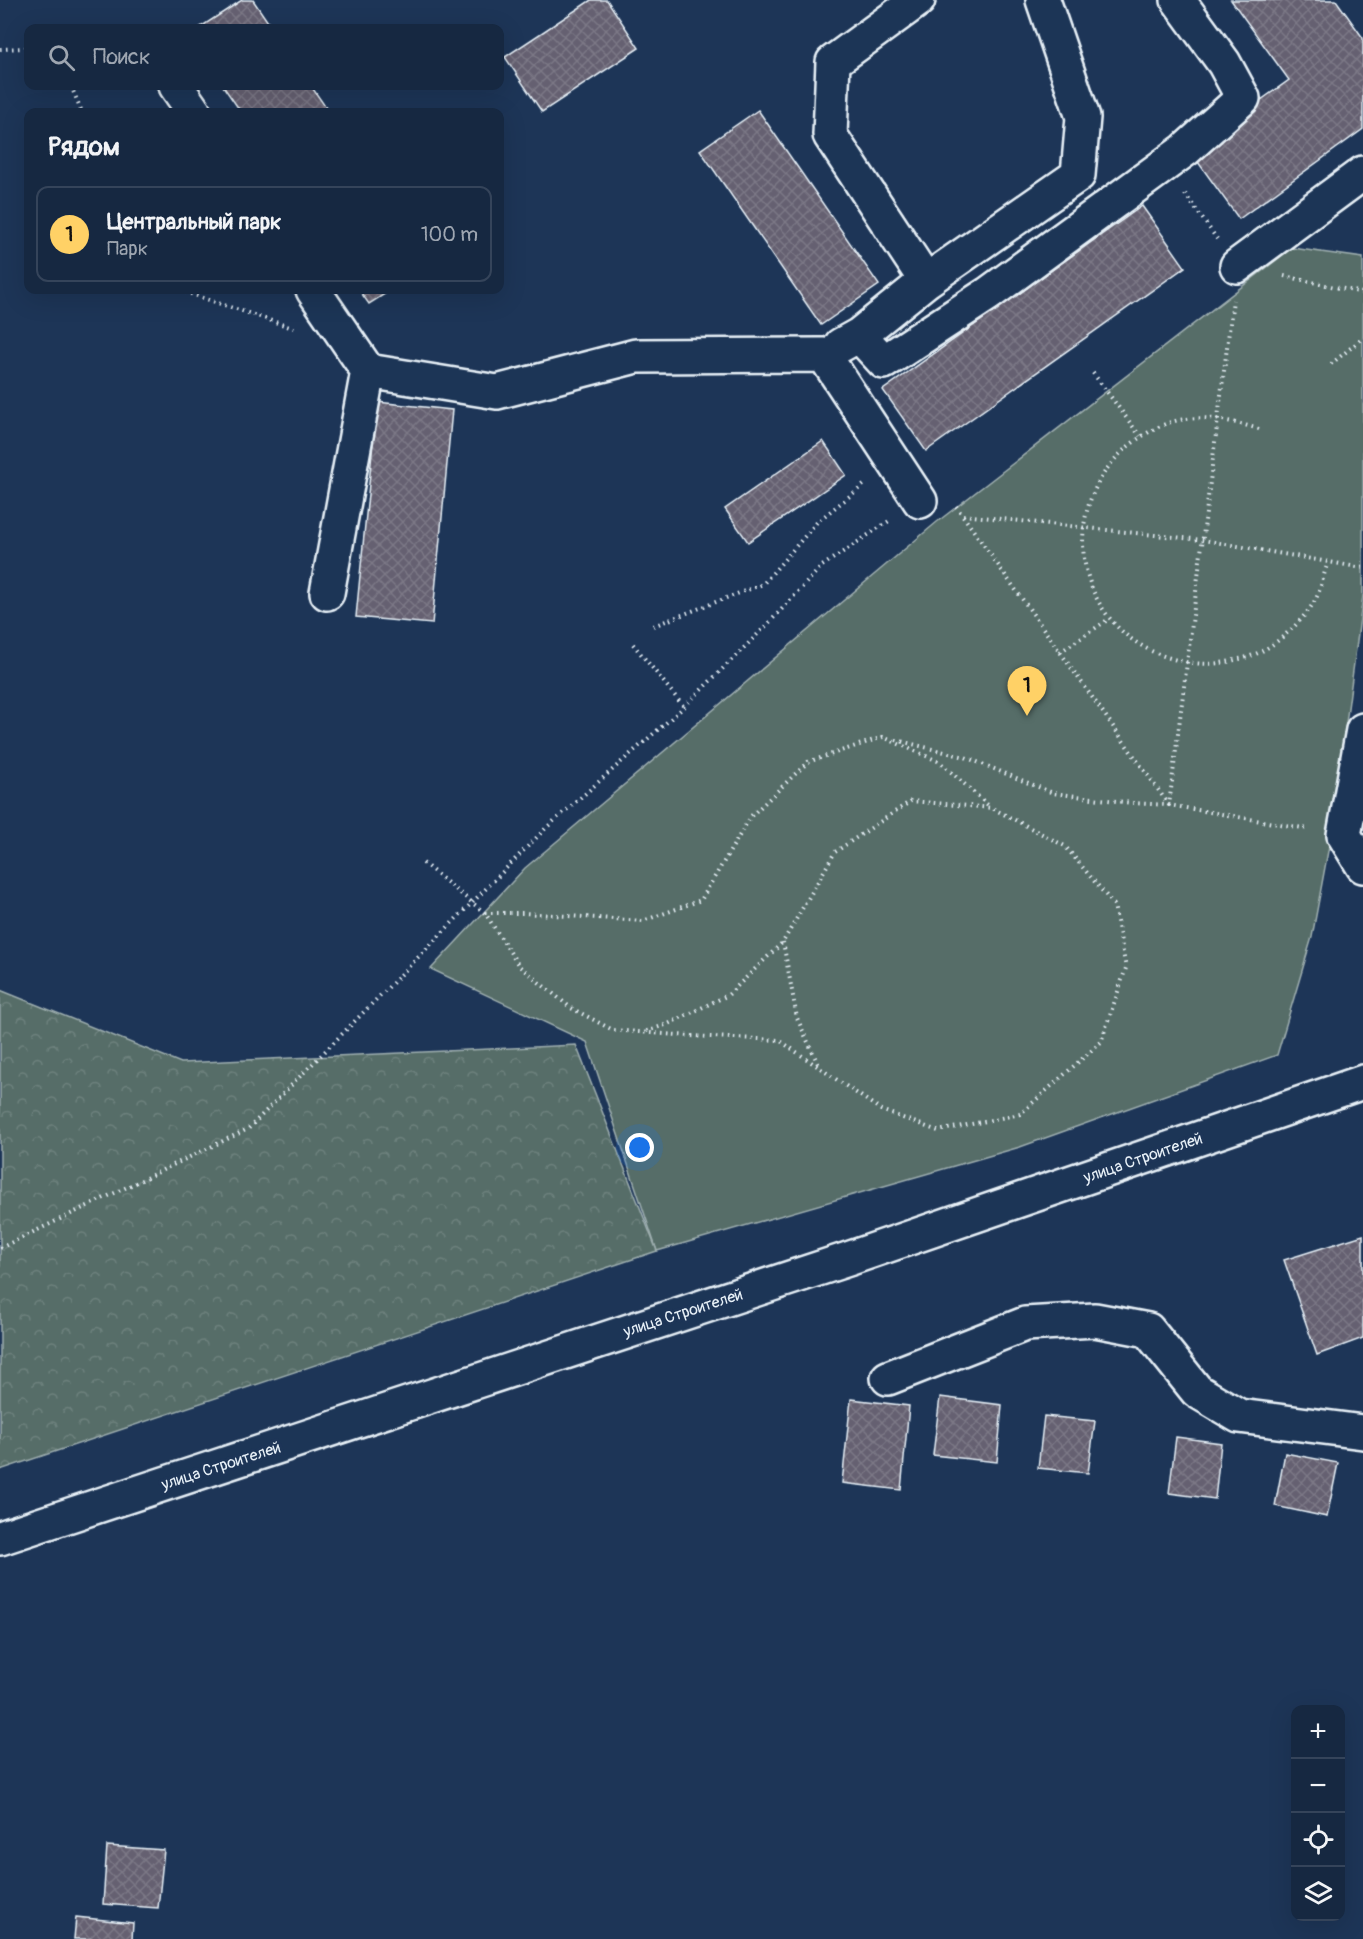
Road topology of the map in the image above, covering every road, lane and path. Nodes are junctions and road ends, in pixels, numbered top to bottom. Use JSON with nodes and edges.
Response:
{"nodes":[{"id":1,"x":918,"y":0,"type":"edge"},
{"id":2,"x":1043,"y":0,"type":"edge"},
{"id":3,"x":1178,"y":0,"type":"edge"},
{"id":4,"x":24,"y":48,"type":"edge"},
{"id":5,"x":0,"y":49,"type":"edge"},
{"id":6,"x":73,"y":90,"type":"edge"},
{"id":7,"x":179,"y":90,"type":"edge"},
{"id":8,"x":80,"y":108,"type":"edge"},
{"id":9,"x":191,"y":108,"type":"edge"},
{"id":10,"x":1164,"y":165,"type":"junction"},
{"id":11,"x":1363,"y":173,"type":"edge"},
{"id":12,"x":1237,"y":266,"type":"junction"},
{"id":13,"x":926,"y":281,"type":"junction"},
{"id":14,"x":1363,"y":293,"type":"edge"},
{"id":15,"x":191,"y":294,"type":"edge"},
{"id":16,"x":316,"y":294,"type":"edge"},
{"id":17,"x":299,"y":330,"type":"dead end"},
{"id":18,"x":859,"y":335,"type":"junction"},
{"id":19,"x":1363,"y":338,"type":"edge"},
{"id":20,"x":824,"y":355,"type":"junction"},
{"id":21,"x":1331,"y":364,"type":"dead end"},
{"id":22,"x":368,"y":371,"type":"junction"},
{"id":23,"x":1093,"y":373,"type":"dead end"},
{"id":24,"x":1218,"y":418,"type":"junction"},
{"id":25,"x":1259,"y":429,"type":"dead end"},
{"id":26,"x":1140,"y":436,"type":"junction"},
{"id":27,"x":894,"y":462,"type":"junction"},
{"id":28,"x":936,"y":500,"type":"junction"},
{"id":29,"x":962,"y":515,"type":"junction"},
{"id":30,"x":1084,"y":528,"type":"junction"},
{"id":31,"x":1203,"y":540,"type":"junction"},
{"id":32,"x":1328,"y":563,"type":"junction"},
{"id":33,"x":1363,"y":568,"type":"edge"},
{"id":34,"x":327,"y":593,"type":"dead end"},
{"id":35,"x":1109,"y":619,"type":"junction"},
{"id":36,"x":653,"y":626,"type":"dead end"},
{"id":37,"x":633,"y":644,"type":"dead end"},
{"id":38,"x":1060,"y":652,"type":"junction"},
{"id":39,"x":1187,"y":662,"type":"junction"},
{"id":40,"x":684,"y":707,"type":"junction"},
{"id":41,"x":1363,"y":730,"type":"edge"},
{"id":42,"x":884,"y":736,"type":"junction"},
{"id":43,"x":1169,"y":805,"type":"junction"},
{"id":44,"x":992,"y":808,"type":"junction"},
{"id":45,"x":1344,"y":835,"type":"junction"},
{"id":46,"x":423,"y":863,"type":"dead end"},
{"id":47,"x":1363,"y":866,"type":"edge"},
{"id":48,"x":472,"y":903,"type":"junction"},
{"id":49,"x":485,"y":913,"type":"junction"},
{"id":50,"x":783,"y":942,"type":"junction"},
{"id":51,"x":644,"y":1032,"type":"junction"},
{"id":52,"x":819,"y":1067,"type":"junction"},
{"id":53,"x":1363,"y":1082,"type":"edge"},
{"id":54,"x":0,"y":1248,"type":"edge"},
{"id":55,"x":888,"y":1378,"type":"dead end"},
{"id":56,"x":1363,"y":1432,"type":"edge"},
{"id":57,"x":0,"y":1538,"type":"edge"}],
"edges":[{"from":1,"to":13,"type":"main road"},
{"from":2,"to":13,"type":"main road"},
{"from":3,"to":10,"type":"main road"},
{"from":4,"to":5,"type":"path"},
{"from":6,"to":8,"type":"path"},
{"from":7,"to":9,"type":"main road"},
{"from":10,"to":12,"type":"path"},
{"from":10,"to":18,"type":"main road"},
{"from":11,"to":12,"type":"main road"},
{"from":12,"to":14,"type":"path"},
{"from":12,"to":24,"type":"path"},
{"from":13,"to":18,"type":"main road"},
{"from":15,"to":17,"type":"path"},
{"from":16,"to":22,"type":"main road"},
{"from":18,"to":20,"type":"main road"},
{"from":19,"to":21,"type":"path"},
{"from":20,"to":22,"type":"main road"},
{"from":20,"to":27,"type":"main road"},
{"from":22,"to":34,"type":"main road"},
{"from":23,"to":26,"type":"path"},
{"from":24,"to":25,"type":"path"},
{"from":24,"to":26,"type":"path"},
{"from":24,"to":31,"type":"path"},
{"from":26,"to":30,"type":"path"},
{"from":27,"to":28,"type":"main road"},
{"from":27,"to":36,"type":"path"},
{"from":28,"to":29,"type":"path"},
{"from":28,"to":40,"type":"path"},
{"from":29,"to":30,"type":"path"},
{"from":29,"to":38,"type":"path"},
{"from":30,"to":31,"type":"path"},
{"from":30,"to":35,"type":"path"},
{"from":31,"to":32,"type":"path"},
{"from":31,"to":39,"type":"path"},
{"from":32,"to":33,"type":"path"},
{"from":32,"to":39,"type":"path"},
{"from":35,"to":38,"type":"path"},
{"from":35,"to":39,"type":"path"},
{"from":37,"to":40,"type":"path"},
{"from":38,"to":43,"type":"path"},
{"from":39,"to":43,"type":"path"},
{"from":40,"to":48,"type":"path"},
{"from":41,"to":45,"type":"main road"},
{"from":42,"to":43,"type":"path"},
{"from":42,"to":44,"type":"path"},
{"from":42,"to":49,"type":"path"},
{"from":43,"to":45,"type":"path"},
{"from":44,"to":50,"type":"path"},
{"from":44,"to":52,"type":"path"},
{"from":45,"to":47,"type":"main road"},
{"from":46,"to":48,"type":"path"},
{"from":48,"to":49,"type":"path"},
{"from":48,"to":54,"type":"path"},
{"from":49,"to":51,"type":"path"},
{"from":50,"to":51,"type":"path"},
{"from":50,"to":52,"type":"path"},
{"from":51,"to":52,"type":"path"},
{"from":53,"to":57,"type":"main road","name":"улица Строителей"},
{"from":55,"to":56,"type":"main road"}]}
